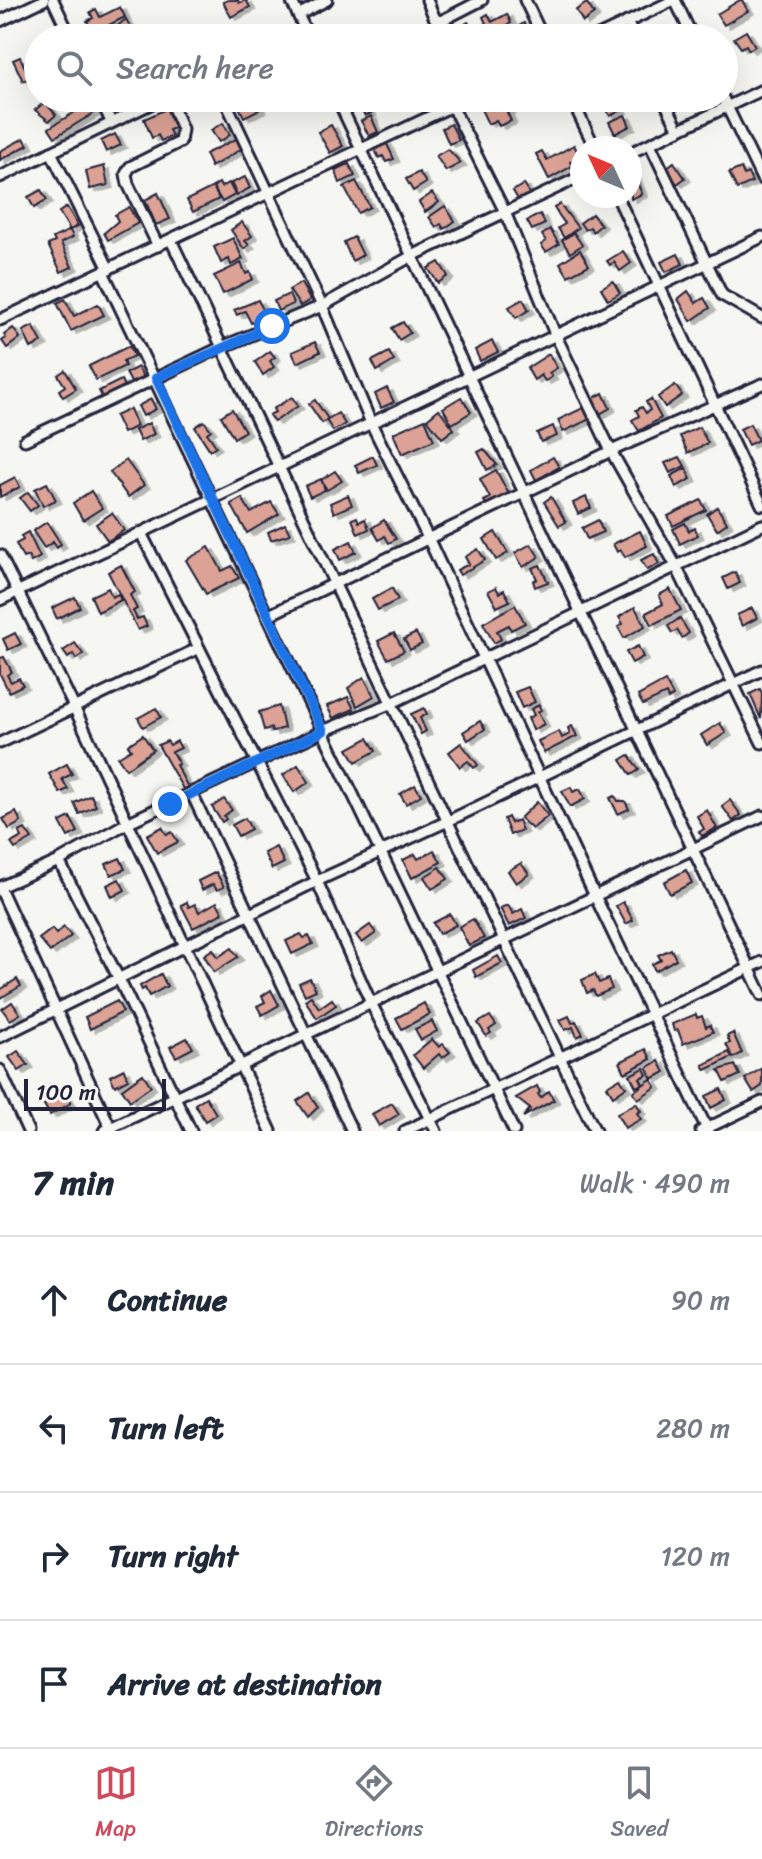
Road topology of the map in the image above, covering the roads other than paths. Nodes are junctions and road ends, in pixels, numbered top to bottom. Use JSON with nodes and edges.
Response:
{"nodes":[{"id":1,"x":44,"y":0,"type":"edge"},
{"id":2,"x":53,"y":0,"type":"edge"},
{"id":3,"x":291,"y":0,"type":"edge"},
{"id":4,"x":327,"y":0,"type":"edge"},
{"id":5,"x":427,"y":0,"type":"edge"},
{"id":6,"x":482,"y":0,"type":"edge"},
{"id":7,"x":525,"y":0,"type":"edge"},
{"id":8,"x":674,"y":0,"type":"edge"},
{"id":9,"x":298,"y":15,"type":"junction"},
{"id":10,"x":0,"y":21,"type":"edge"},
{"id":11,"x":627,"y":22,"type":"joint"},
{"id":12,"x":64,"y":24,"type":"edge"},
{"id":13,"x":302,"y":24,"type":"edge"},
{"id":14,"x":536,"y":24,"type":"edge"},
{"id":15,"x":623,"y":24,"type":"edge"},
{"id":16,"x":686,"y":24,"type":"edge"},
{"id":17,"x":762,"y":90,"type":"edge"},
{"id":18,"x":738,"y":98,"type":"edge"},
{"id":19,"x":106,"y":112,"type":"edge"},
{"id":20,"x":133,"y":112,"type":"edge"},
{"id":21,"x":175,"y":112,"type":"edge"},
{"id":22,"x":231,"y":112,"type":"edge"},
{"id":23,"x":344,"y":112,"type":"edge"},
{"id":24,"x":439,"y":112,"type":"edge"},
{"id":25,"x":455,"y":112,"type":"edge"},
{"id":26,"x":578,"y":112,"type":"edge"},
{"id":27,"x":670,"y":112,"type":"edge"},
{"id":28,"x":709,"y":112,"type":"edge"},
{"id":29,"x":730,"y":112,"type":"edge"},
{"id":30,"x":111,"y":122,"type":"junction"},
{"id":31,"x":679,"y":130,"type":"junction"},
{"id":32,"x":589,"y":136,"type":"edge"},
{"id":33,"x":650,"y":144,"type":"junction"},
{"id":34,"x":642,"y":148,"type":"edge"},
{"id":35,"x":362,"y":149,"type":"junction"},
{"id":36,"x":51,"y":152,"type":"junction"},
{"id":37,"x":0,"y":177,"type":"edge"},
{"id":38,"x":762,"y":179,"type":"edge"},
{"id":39,"x":570,"y":182,"type":"edge"},
{"id":40,"x":268,"y":192,"type":"junction"},
{"id":41,"x":623,"y":208,"type":"edge"},
{"id":42,"x":505,"y":212,"type":"junction"},
{"id":43,"x":762,"y":237,"type":"edge"},
{"id":44,"x":171,"y":240,"type":"junction"},
{"id":45,"x":158,"y":246,"type":"junction"},
{"id":46,"x":412,"y":256,"type":"junction"},
{"id":47,"x":705,"y":264,"type":"junction"},
{"id":48,"x":106,"y":271,"type":"junction"},
{"id":49,"x":659,"y":286,"type":"junction"},
{"id":50,"x":322,"y":306,"type":"junction"},
{"id":51,"x":762,"y":318,"type":"edge"},
{"id":52,"x":0,"y":320,"type":"edge"},
{"id":53,"x":555,"y":334,"type":"junction"},
{"id":54,"x":222,"y":347,"type":"junction"},
{"id":55,"x":469,"y":376,"type":"junction"},
{"id":56,"x":156,"y":378,"type":"junction"},
{"id":57,"x":762,"y":384,"type":"edge"},
{"id":58,"x":715,"y":405,"type":"junction"},
{"id":59,"x":371,"y":423,"type":"junction"},
{"id":60,"x":25,"y":440,"type":"dead end"},
{"id":61,"x":611,"y":451,"type":"junction"},
{"id":62,"x":279,"y":467,"type":"junction"},
{"id":63,"x":524,"y":494,"type":"junction"},
{"id":64,"x":212,"y":499,"type":"junction"},
{"id":65,"x":762,"y":505,"type":"edge"},
{"id":66,"x":762,"y":525,"type":"edge"},
{"id":67,"x":141,"y":533,"type":"junction"},
{"id":68,"x":429,"y":540,"type":"junction"},
{"id":69,"x":0,"y":555,"type":"edge"},
{"id":70,"x":676,"y":566,"type":"junction"},
{"id":71,"x":335,"y":584,"type":"junction"},
{"id":72,"x":18,"y":592,"type":"junction"},
{"id":73,"x":0,"y":600,"type":"edge"},
{"id":74,"x":580,"y":611,"type":"junction"},
{"id":75,"x":267,"y":616,"type":"junction"},
{"id":76,"x":199,"y":648,"type":"junction"},
{"id":77,"x":485,"y":658,"type":"junction"},
{"id":78,"x":762,"y":670,"type":"edge"},
{"id":79,"x":733,"y":684,"type":"junction"},
{"id":80,"x":392,"y":703,"type":"junction"},
{"id":81,"x":74,"y":707,"type":"junction"},
{"id":82,"x":323,"y":731,"type":"junction"},
{"id":83,"x":637,"y":732,"type":"junction"},
{"id":84,"x":0,"y":743,"type":"edge"},
{"id":85,"x":762,"y":743,"type":"edge"},
{"id":86,"x":258,"y":762,"type":"junction"},
{"id":87,"x":540,"y":777,"type":"junction"},
{"id":88,"x":192,"y":794,"type":"junction"},
{"id":89,"x":762,"y":816,"type":"edge"},
{"id":90,"x":448,"y":821,"type":"junction"},
{"id":91,"x":127,"y":823,"type":"junction"},
{"id":92,"x":693,"y":849,"type":"junction"},
{"id":93,"x":381,"y":851,"type":"junction"},
{"id":94,"x":59,"y":861,"type":"junction"},
{"id":95,"x":317,"y":881,"type":"junction"},
{"id":96,"x":0,"y":887,"type":"edge"},
{"id":97,"x":595,"y":896,"type":"junction"},
{"id":98,"x":250,"y":914,"type":"junction"},
{"id":99,"x":503,"y":940,"type":"junction"},
{"id":100,"x":185,"y":947,"type":"junction"},
{"id":101,"x":762,"y":962,"type":"edge"},
{"id":102,"x":749,"y":968,"type":"junction"},
{"id":103,"x":439,"y":970,"type":"junction"},
{"id":104,"x":119,"y":979,"type":"junction"},
{"id":105,"x":762,"y":995,"type":"edge"},
{"id":106,"x":371,"y":1003,"type":"junction"},
{"id":107,"x":55,"y":1011,"type":"junction"},
{"id":108,"x":651,"y":1014,"type":"junction"},
{"id":109,"x":305,"y":1035,"type":"junction"},
{"id":110,"x":0,"y":1037,"type":"edge"},
{"id":111,"x":560,"y":1058,"type":"junction"},
{"id":112,"x":240,"y":1066,"type":"junction"},
{"id":113,"x":0,"y":1070,"type":"edge"},
{"id":114,"x":494,"y":1089,"type":"junction"},
{"id":115,"x":175,"y":1097,"type":"junction"},
{"id":116,"x":762,"y":1102,"type":"edge"},
{"id":117,"x":429,"y":1118,"type":"junction"},
{"id":118,"x":109,"y":1130,"type":"edge"},
{"id":119,"x":705,"y":1130,"type":"edge"},
{"id":120,"x":28,"y":1131,"type":"edge"},
{"id":121,"x":191,"y":1131,"type":"edge"},
{"id":122,"x":271,"y":1131,"type":"edge"},
{"id":123,"x":352,"y":1131,"type":"edge"},
{"id":124,"x":405,"y":1131,"type":"edge"},
{"id":125,"x":436,"y":1131,"type":"edge"},
{"id":126,"x":514,"y":1131,"type":"edge"},
{"id":127,"x":595,"y":1131,"type":"edge"}],
"edges":[{"from":1,"to":10,"type":"street"},
{"from":2,"to":12,"type":"street"},
{"from":3,"to":9,"type":"street"},
{"from":4,"to":9,"type":"street"},
{"from":5,"to":6,"type":"street"},
{"from":7,"to":14,"type":"street"},
{"from":8,"to":11,"type":"street"},
{"from":8,"to":16,"type":"street"},
{"from":9,"to":13,"type":"street"},
{"from":11,"to":15,"type":"street"},
{"from":17,"to":18,"type":"street"},
{"from":19,"to":30,"type":"street"},
{"from":20,"to":30,"type":"street"},
{"from":21,"to":45,"type":"street"},
{"from":22,"to":40,"type":"street"},
{"from":23,"to":35,"type":"street"},
{"from":24,"to":35,"type":"street"},
{"from":25,"to":42,"type":"street"},
{"from":26,"to":32,"type":"street"},
{"from":27,"to":31,"type":"street"},
{"from":28,"to":31,"type":"street"},
{"from":29,"to":38,"type":"street"},
{"from":30,"to":36,"type":"street"},
{"from":31,"to":33,"type":"street"},
{"from":33,"to":34,"type":"street"},
{"from":33,"to":47,"type":"street"},
{"from":35,"to":40,"type":"street"},
{"from":35,"to":46,"type":"street"},
{"from":36,"to":37,"type":"street"},
{"from":36,"to":48,"type":"street"},
{"from":39,"to":42,"type":"street"},
{"from":40,"to":44,"type":"street"},
{"from":40,"to":50,"type":"street"},
{"from":41,"to":49,"type":"street"},
{"from":42,"to":46,"type":"street"},
{"from":42,"to":53,"type":"street"},
{"from":43,"to":47,"type":"street"},
{"from":44,"to":45,"type":"street"},
{"from":44,"to":54,"type":"street"},
{"from":45,"to":48,"type":"street"},
{"from":46,"to":50,"type":"street"},
{"from":46,"to":55,"type":"street"},
{"from":47,"to":49,"type":"street"},
{"from":47,"to":51,"type":"street"},
{"from":48,"to":52,"type":"street"},
{"from":48,"to":56,"type":"street"},
{"from":49,"to":53,"type":"street"},
{"from":49,"to":58,"type":"street"},
{"from":50,"to":54,"type":"street"},
{"from":50,"to":59,"type":"street"},
{"from":53,"to":55,"type":"street"},
{"from":53,"to":61,"type":"street"},
{"from":54,"to":56,"type":"street"},
{"from":54,"to":62,"type":"street"},
{"from":55,"to":59,"type":"street"},
{"from":55,"to":63,"type":"street"},
{"from":56,"to":60,"type":"street"},
{"from":56,"to":64,"type":"street"},
{"from":57,"to":58,"type":"street"},
{"from":58,"to":61,"type":"street"},
{"from":58,"to":65,"type":"street"},
{"from":59,"to":62,"type":"street"},
{"from":59,"to":68,"type":"street"},
{"from":61,"to":63,"type":"street"},
{"from":61,"to":70,"type":"street"},
{"from":62,"to":64,"type":"street"},
{"from":62,"to":71,"type":"street"},
{"from":63,"to":68,"type":"street"},
{"from":63,"to":74,"type":"street"},
{"from":64,"to":67,"type":"street"},
{"from":64,"to":75,"type":"street"},
{"from":66,"to":70,"type":"street"},
{"from":67,"to":72,"type":"street"},
{"from":67,"to":76,"type":"street"},
{"from":68,"to":71,"type":"street"},
{"from":68,"to":77,"type":"street"},
{"from":69,"to":72,"type":"street"},
{"from":70,"to":74,"type":"street"},
{"from":70,"to":79,"type":"street"},
{"from":71,"to":75,"type":"street"},
{"from":71,"to":80,"type":"street"},
{"from":72,"to":73,"type":"street"},
{"from":72,"to":81,"type":"street"},
{"from":74,"to":77,"type":"street"},
{"from":74,"to":83,"type":"street"},
{"from":75,"to":82,"type":"street"},
{"from":76,"to":81,"type":"street"},
{"from":76,"to":86,"type":"street"},
{"from":77,"to":80,"type":"street"},
{"from":77,"to":87,"type":"street"},
{"from":78,"to":79,"type":"street"},
{"from":79,"to":83,"type":"street"},
{"from":79,"to":85,"type":"street"},
{"from":80,"to":82,"type":"street"},
{"from":80,"to":90,"type":"street"},
{"from":81,"to":84,"type":"street"},
{"from":81,"to":91,"type":"street"},
{"from":82,"to":86,"type":"street"},
{"from":82,"to":93,"type":"street"},
{"from":83,"to":87,"type":"street"},
{"from":83,"to":92,"type":"street"},
{"from":86,"to":88,"type":"street"},
{"from":86,"to":95,"type":"street"},
{"from":87,"to":90,"type":"street"},
{"from":87,"to":97,"type":"street"},
{"from":88,"to":91,"type":"street"},
{"from":88,"to":98,"type":"street"},
{"from":89,"to":92,"type":"street"},
{"from":90,"to":93,"type":"street"},
{"from":90,"to":99,"type":"street"},
{"from":91,"to":94,"type":"street"},
{"from":91,"to":100,"type":"street"},
{"from":92,"to":97,"type":"street"},
{"from":92,"to":102,"type":"street"},
{"from":93,"to":95,"type":"street"},
{"from":93,"to":103,"type":"street"},
{"from":94,"to":96,"type":"street"},
{"from":94,"to":104,"type":"street"},
{"from":95,"to":98,"type":"street"},
{"from":95,"to":106,"type":"street"},
{"from":96,"to":107,"type":"street"},
{"from":97,"to":99,"type":"street"},
{"from":97,"to":108,"type":"street"},
{"from":98,"to":100,"type":"street"},
{"from":98,"to":109,"type":"street"},
{"from":99,"to":103,"type":"street"},
{"from":99,"to":111,"type":"street"},
{"from":100,"to":104,"type":"street"},
{"from":100,"to":112,"type":"street"},
{"from":101,"to":102,"type":"street"},
{"from":102,"to":105,"type":"street"},
{"from":102,"to":108,"type":"street"},
{"from":103,"to":106,"type":"street"},
{"from":103,"to":114,"type":"street"},
{"from":104,"to":107,"type":"street"},
{"from":104,"to":115,"type":"street"},
{"from":106,"to":109,"type":"street"},
{"from":106,"to":117,"type":"street"},
{"from":107,"to":110,"type":"street"},
{"from":107,"to":118,"type":"street"},
{"from":108,"to":111,"type":"street"},
{"from":108,"to":119,"type":"street"},
{"from":109,"to":112,"type":"street"},
{"from":109,"to":123,"type":"street"},
{"from":111,"to":114,"type":"street"},
{"from":111,"to":127,"type":"street"},
{"from":112,"to":115,"type":"street"},
{"from":112,"to":122,"type":"street"},
{"from":113,"to":120,"type":"street"},
{"from":114,"to":117,"type":"street"},
{"from":114,"to":126,"type":"street"},
{"from":115,"to":118,"type":"street"},
{"from":115,"to":121,"type":"street"},
{"from":116,"to":119,"type":"street"},
{"from":117,"to":124,"type":"street"},
{"from":117,"to":125,"type":"street"}]}
